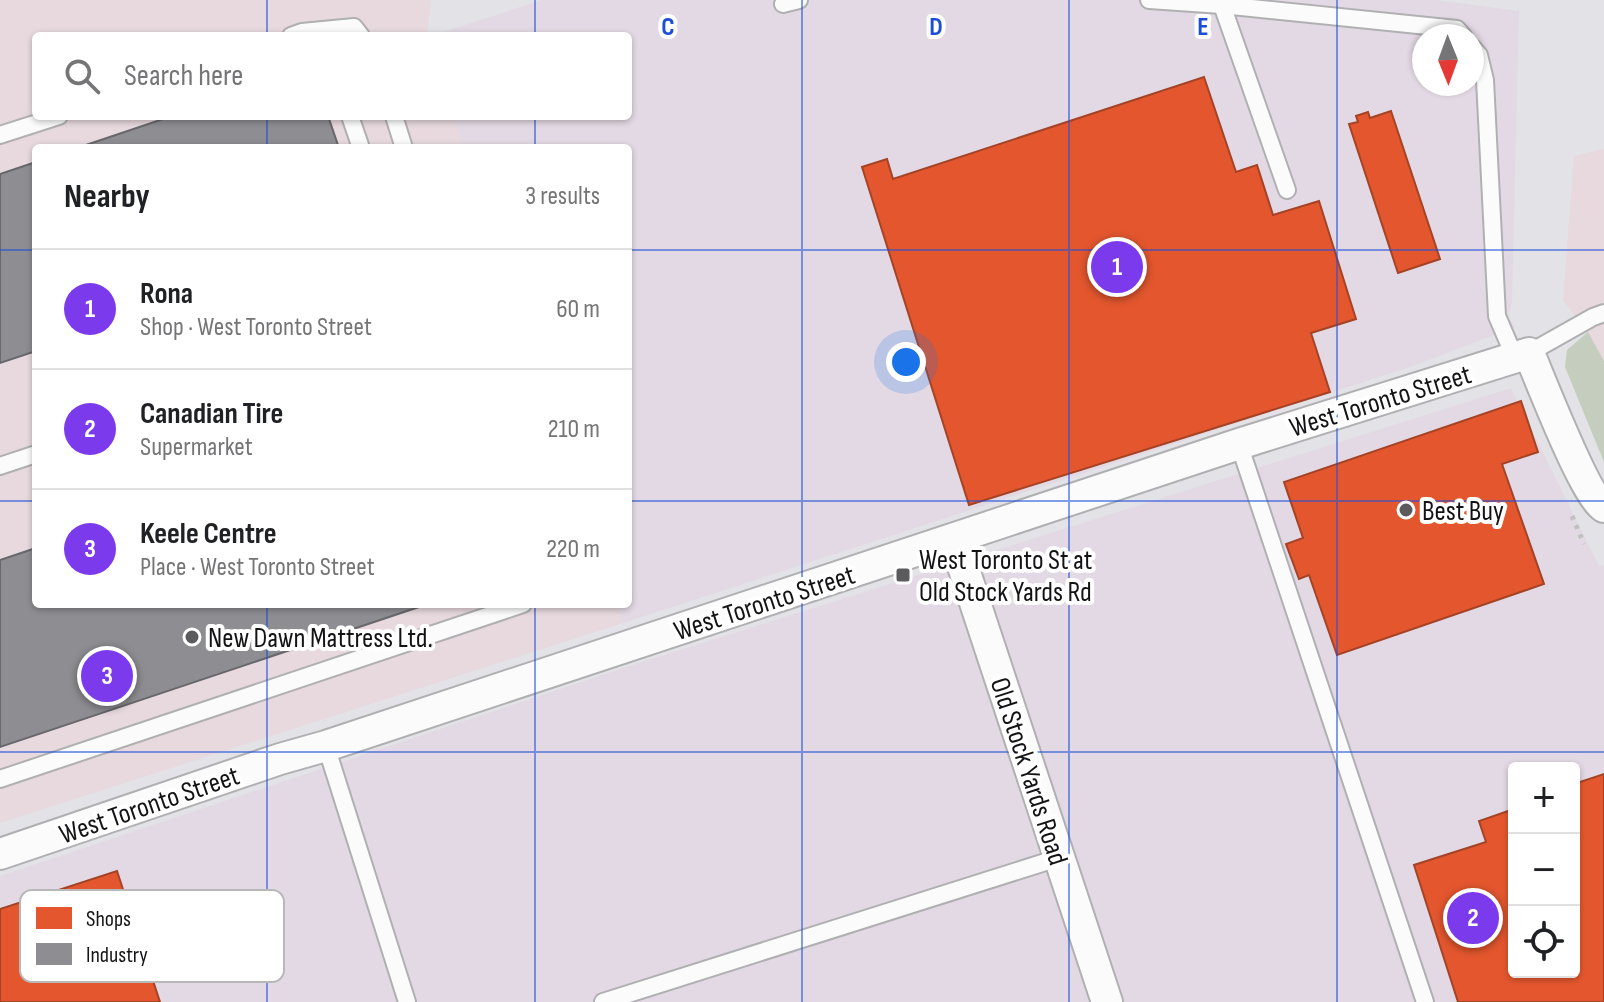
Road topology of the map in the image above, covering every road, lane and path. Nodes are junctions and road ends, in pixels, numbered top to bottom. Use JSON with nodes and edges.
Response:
{"nodes":[{"id":1,"x":1149,"y":0,"type":"edge"},
{"id":2,"x":1222,"y":5,"type":"junction"},
{"id":3,"x":1412,"y":24,"type":"edge"},
{"id":4,"x":302,"y":32,"type":"edge"},
{"id":5,"x":358,"y":32,"type":"edge"},
{"id":6,"x":1484,"y":76,"type":"edge"},
{"id":7,"x":45,"y":120,"type":"edge"},
{"id":8,"x":351,"y":120,"type":"edge"},
{"id":9,"x":395,"y":120,"type":"edge"},
{"id":10,"x":0,"y":135,"type":"edge"},
{"id":11,"x":360,"y":144,"type":"edge"},
{"id":12,"x":403,"y":144,"type":"edge"},
{"id":13,"x":1287,"y":190,"type":"dead end"},
{"id":14,"x":1604,"y":313,"type":"edge"},
{"id":15,"x":1522,"y":356,"type":"junction"},
{"id":16,"x":1239,"y":444,"type":"junction"},
{"id":17,"x":32,"y":455,"type":"edge"},
{"id":18,"x":0,"y":466,"type":"edge"},
{"id":19,"x":1604,"y":507,"type":"edge"},
{"id":20,"x":954,"y":539,"type":"junction"},
{"id":21,"x":511,"y":608,"type":"edge"},
{"id":22,"x":326,"y":746,"type":"junction"},
{"id":23,"x":0,"y":779,"type":"edge"},
{"id":24,"x":0,"y":854,"type":"edge"},
{"id":25,"x":1058,"y":858,"type":"junction"},
{"id":26,"x":407,"y":1002,"type":"edge"},
{"id":27,"x":603,"y":1002,"type":"edge"},
{"id":28,"x":1107,"y":1002,"type":"edge"},
{"id":29,"x":1425,"y":1002,"type":"edge"}],
"edges":[{"from":1,"to":2,"type":"lane"},
{"from":2,"to":3,"type":"lane"},
{"from":2,"to":13,"type":"lane"},
{"from":4,"to":5,"type":"lane"},
{"from":6,"to":15,"type":"lane"},
{"from":7,"to":10,"type":"lane"},
{"from":8,"to":11,"type":"lane"},
{"from":9,"to":12,"type":"lane"},
{"from":14,"to":15,"type":"lane"},
{"from":15,"to":16,"type":"street","name":"West Toronto Street"},
{"from":15,"to":19,"type":"street"},
{"from":16,"to":20,"type":"street","name":"West Toronto Street"},
{"from":16,"to":29,"type":"lane"},
{"from":17,"to":18,"type":"lane"},
{"from":20,"to":22,"type":"street","name":"West Toronto Street"},
{"from":20,"to":25,"type":"street","name":"Old Stock Yards Road"},
{"from":21,"to":23,"type":"lane"},
{"from":22,"to":24,"type":"street","name":"West Toronto Street"},
{"from":22,"to":26,"type":"lane"},
{"from":25,"to":27,"type":"lane"},
{"from":25,"to":28,"type":"street","name":"Old Stock Yards Road"}]}
